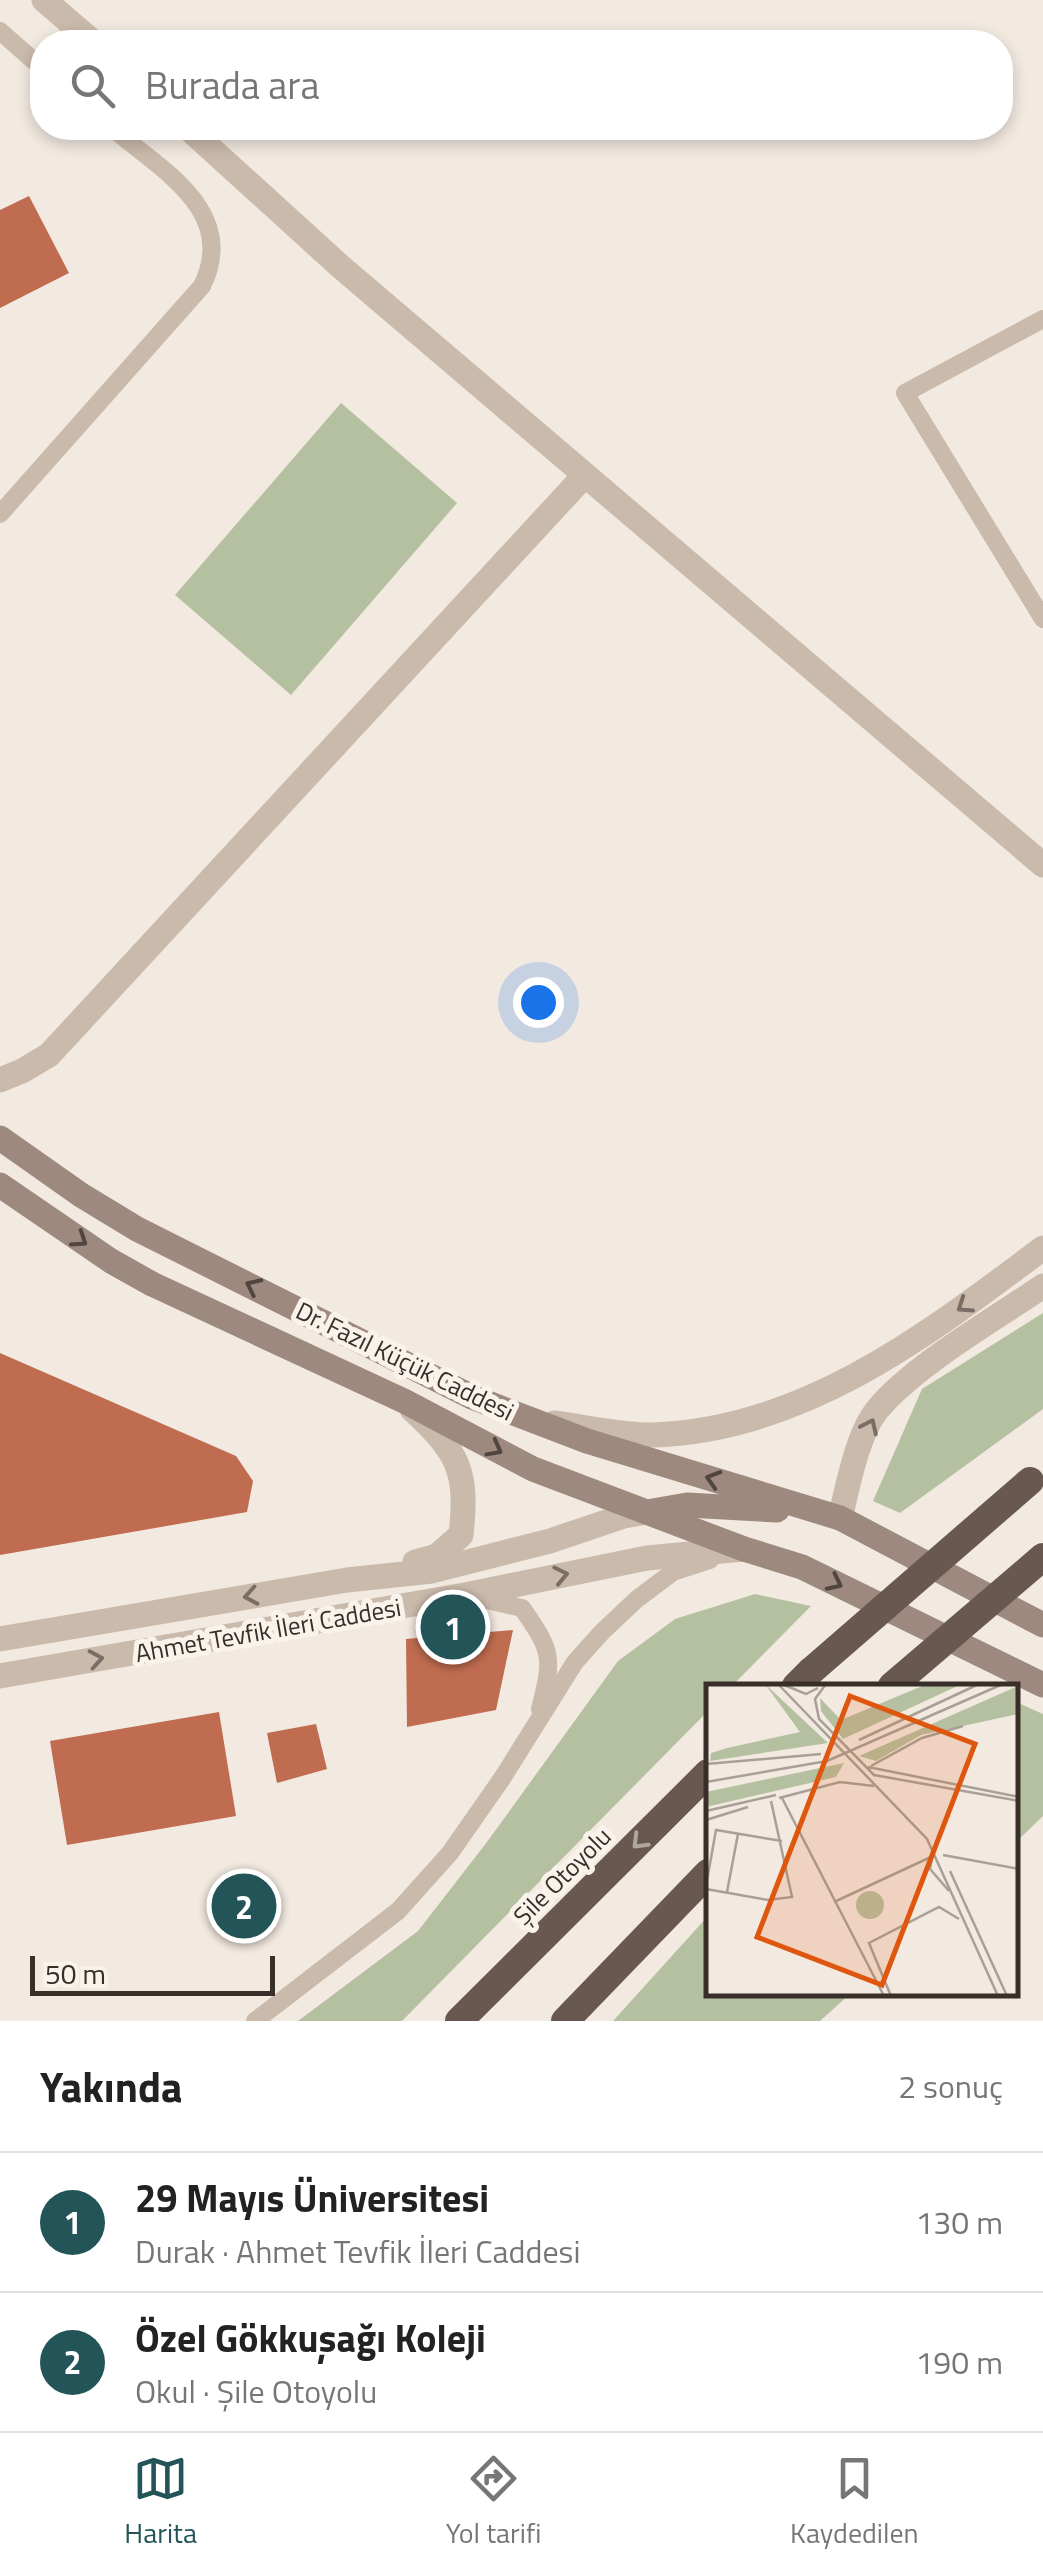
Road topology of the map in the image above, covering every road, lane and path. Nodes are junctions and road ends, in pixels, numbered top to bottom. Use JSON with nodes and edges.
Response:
{"nodes":[{"id":1,"x":44,"y":0,"type":"edge"},
{"id":2,"x":79,"y":30,"type":"edge"},
{"id":3,"x":0,"y":31,"type":"edge"},
{"id":4,"x":30,"y":57,"type":"edge"},
{"id":5,"x":126,"y":140,"type":"edge"},
{"id":6,"x":201,"y":140,"type":"edge"},
{"id":7,"x":1043,"y":319,"type":"edge"},
{"id":8,"x":585,"y":475,"type":"junction"},
{"id":9,"x":0,"y":514,"type":"edge"},
{"id":10,"x":1043,"y":619,"type":"edge"},
{"id":11,"x":1043,"y":865,"type":"edge"},
{"id":12,"x":0,"y":1080,"type":"edge"},
{"id":13,"x":0,"y":1138,"type":"edge"},
{"id":14,"x":0,"y":1185,"type":"edge"},
{"id":15,"x":1043,"y":1248,"type":"edge"},
{"id":16,"x":1043,"y":1286,"type":"edge"},
{"id":17,"x":404,"y":1401,"type":"junction"},
{"id":18,"x":524,"y":1419,"type":"junction"},
{"id":19,"x":1037,"y":1477,"type":"edge"},
{"id":20,"x":648,"y":1512,"type":"junction"},
{"id":21,"x":840,"y":1518,"type":"junction"},
{"id":22,"x":744,"y":1548,"type":"junction"},
{"id":23,"x":1043,"y":1557,"type":"edge"},
{"id":24,"x":347,"y":1580,"type":"junction"},
{"id":25,"x":465,"y":1595,"type":"junction"},
{"id":26,"x":1043,"y":1625,"type":"edge"},
{"id":27,"x":0,"y":1639,"type":"edge"},
{"id":28,"x":0,"y":1676,"type":"edge"},
{"id":29,"x":803,"y":1679,"type":"edge"},
{"id":30,"x":894,"y":1684,"type":"edge"},
{"id":31,"x":1043,"y":1685,"type":"edge"},
{"id":32,"x":537,"y":1724,"type":"junction"},
{"id":33,"x":706,"y":1775,"type":"edge"},
{"id":34,"x":706,"y":1875,"type":"edge"},
{"id":35,"x":254,"y":2021,"type":"edge"},
{"id":36,"x":459,"y":2021,"type":"edge"},
{"id":37,"x":565,"y":2021,"type":"edge"}],
"edges":[{"from":1,"to":2,"type":"street"},
{"from":3,"to":4,"type":"lane"},
{"from":5,"to":9,"type":"lane"},
{"from":6,"to":8,"type":"street"},
{"from":7,"to":10,"type":"lane"},
{"from":8,"to":11,"type":"street"},
{"from":8,"to":12,"type":"street"},
{"from":18,"to":13,"type":"main road","name":"Dr. Fazıl Küçük Caddesi","one_way":true},
{"from":14,"to":17,"type":"main road","name":"Dr. Fazıl Küçük Caddesi","one_way":true},
{"from":15,"to":18,"type":"street","one_way":true},
{"from":21,"to":16,"type":"street","one_way":true},
{"from":17,"to":20,"type":"main road","name":"Dr. Fazıl Küçük Caddesi","one_way":true},
{"from":17,"to":24,"type":"street"},
{"from":21,"to":18,"type":"main road","name":"Dr. Fazıl Küçük Caddesi","one_way":true},
{"from":19,"to":29,"type":"highway","bridge":true},
{"from":20,"to":21,"type":"main road"},
{"from":20,"to":22,"type":"main road","name":"Dr. Fazıl Küçük Caddesi"},
{"from":20,"to":24,"type":"street","name":"Ahmet Tevfik İleri Caddesi"},
{"from":21,"to":26,"type":"main road"},
{"from":25,"to":22,"type":"street","name":"Ahmet Tevfik İleri Caddesi","one_way":true},
{"from":22,"to":31,"type":"main road","name":"Ahmet Tevfik İleri Caddesi","one_way":true},
{"from":22,"to":32,"type":"lane"},
{"from":23,"to":30,"type":"highway","bridge":true},
{"from":24,"to":27,"type":"street","name":"Ahmet Tevfik İleri Caddesi","one_way":true},
{"from":28,"to":25,"type":"street","name":"Ahmet Tevfik İleri Caddesi","one_way":true},
{"from":25,"to":32,"type":"lane"},
{"from":32,"to":35,"type":"lane"},
{"from":33,"to":36,"type":"highway","name":"Şile Otoyolu","one_way":true},
{"from":34,"to":37,"type":"highway"}]}
